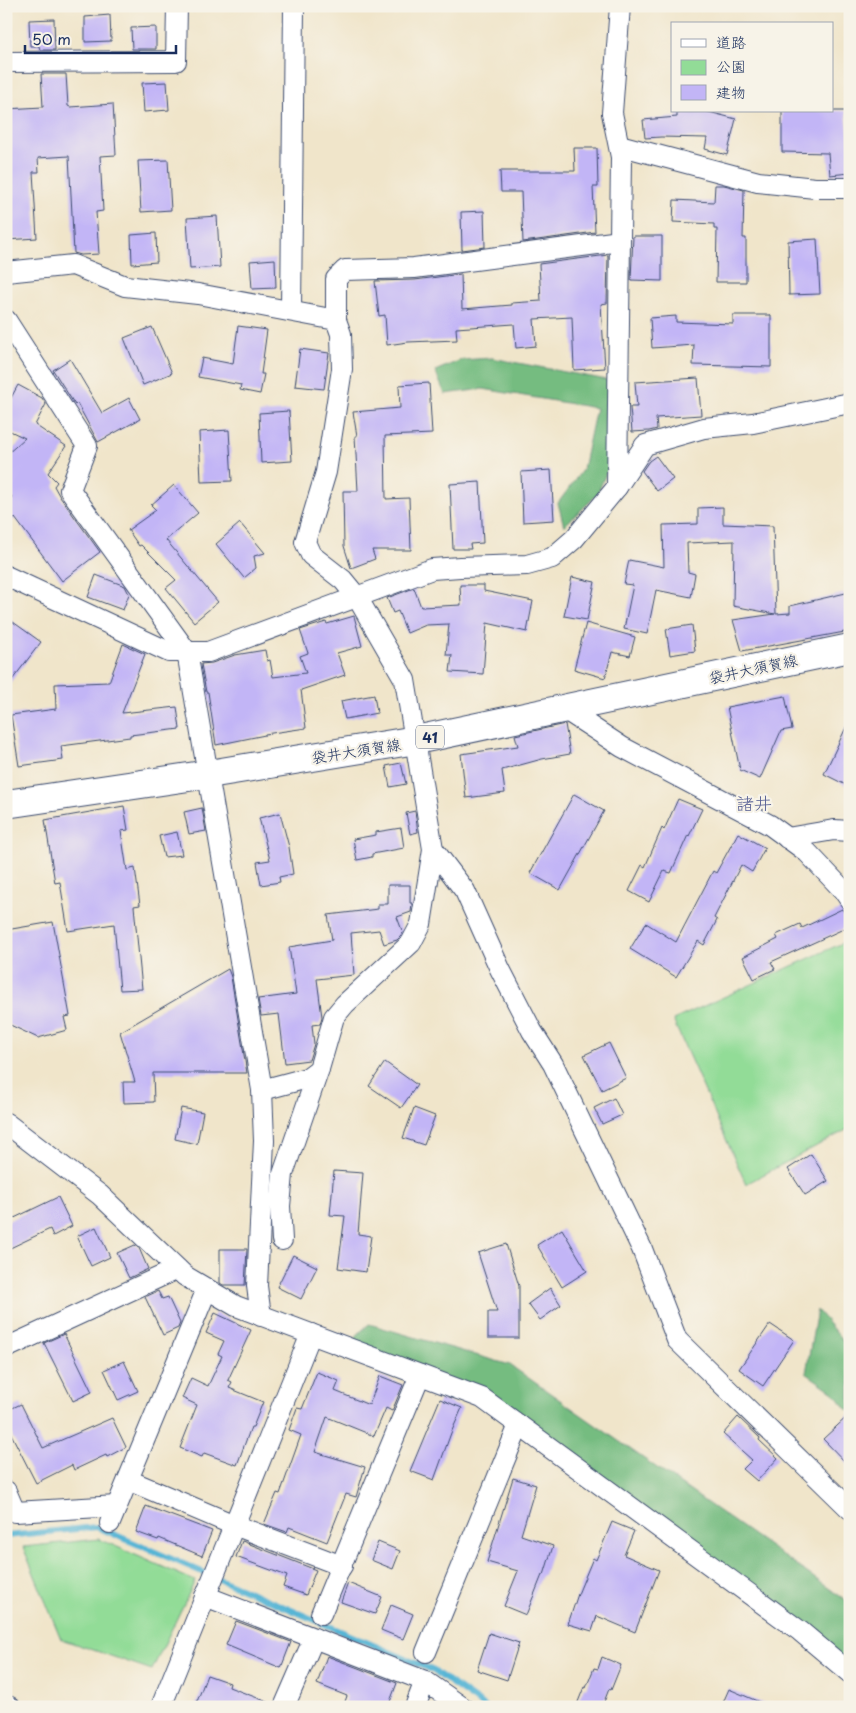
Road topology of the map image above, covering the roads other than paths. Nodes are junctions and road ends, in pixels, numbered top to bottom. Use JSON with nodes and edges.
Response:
{"nodes":[{"id":1,"x":177,"y":6,"type":"edge"},
{"id":2,"x":294,"y":6,"type":"edge"},
{"id":3,"x":620,"y":6,"type":"edge"},
{"id":4,"x":6,"y":62,"type":"edge"},
{"id":5,"x":618,"y":145,"type":"junction"},
{"id":6,"x":850,"y":188,"type":"edge"},
{"id":7,"x":620,"y":241,"type":"junction"},
{"id":8,"x":6,"y":272,"type":"edge"},
{"id":9,"x":291,"y":311,"type":"junction"},
{"id":10,"x":6,"y":320,"type":"edge"},
{"id":11,"x":336,"y":320,"type":"junction"},
{"id":12,"x":850,"y":403,"type":"edge"},
{"id":13,"x":617,"y":486,"type":"junction"},
{"id":14,"x":6,"y":576,"type":"edge"},
{"id":15,"x":356,"y":597,"type":"junction"},
{"id":16,"x":850,"y":648,"type":"edge"},
{"id":17,"x":187,"y":652,"type":"junction"},
{"id":18,"x":564,"y":709,"type":"junction"},
{"id":19,"x":416,"y":740,"type":"junction"},
{"id":20,"x":209,"y":774,"type":"junction"},
{"id":21,"x":6,"y":804,"type":"edge"},
{"id":22,"x":850,"y":831,"type":"edge"},
{"id":23,"x":787,"y":838,"type":"junction"},
{"id":24,"x":433,"y":849,"type":"junction"},
{"id":25,"x":850,"y":900,"type":"edge"},
{"id":26,"x":319,"y":1069,"type":"junction"},
{"id":27,"x":262,"y":1090,"type":"junction"},
{"id":28,"x":6,"y":1123,"type":"edge"},
{"id":29,"x":282,"y":1240,"type":"dead end"},
{"id":30,"x":177,"y":1269,"type":"junction"},
{"id":31,"x":207,"y":1289,"type":"junction"},
{"id":32,"x":261,"y":1316,"type":"junction"},
{"id":33,"x":311,"y":1334,"type":"junction"},
{"id":34,"x":6,"y":1348,"type":"edge"},
{"id":35,"x":420,"y":1375,"type":"junction"},
{"id":36,"x":519,"y":1425,"type":"junction"},
{"id":37,"x":128,"y":1480,"type":"junction"},
{"id":38,"x":6,"y":1491,"type":"edge"},
{"id":39,"x":850,"y":1509,"type":"edge"},
{"id":40,"x":234,"y":1525,"type":"junction"},
{"id":41,"x":342,"y":1566,"type":"junction"},
{"id":42,"x":205,"y":1596,"type":"junction"},
{"id":43,"x":322,"y":1614,"type":"dead end"},
{"id":44,"x":314,"y":1638,"type":"junction"},
{"id":45,"x":426,"y":1652,"type":"dead end"},
{"id":46,"x":850,"y":1673,"type":"edge"},
{"id":47,"x":426,"y":1681,"type":"junction"},
{"id":48,"x":6,"y":1705,"type":"edge"},
{"id":49,"x":10,"y":1707,"type":"edge"},
{"id":50,"x":160,"y":1707,"type":"edge"},
{"id":51,"x":284,"y":1707,"type":"edge"},
{"id":52,"x":415,"y":1707,"type":"edge"},
{"id":53,"x":462,"y":1707,"type":"edge"}],
"edges":[{"from":1,"to":4,"type":"street"},
{"from":2,"to":9,"type":"street"},
{"from":3,"to":5,"type":"street"},
{"from":5,"to":6,"type":"street"},
{"from":5,"to":7,"type":"street"},
{"from":7,"to":11,"type":"street"},
{"from":7,"to":13,"type":"street"},
{"from":8,"to":9,"type":"street"},
{"from":9,"to":11,"type":"street"},
{"from":10,"to":17,"type":"street"},
{"from":11,"to":15,"type":"street"},
{"from":12,"to":13,"type":"street"},
{"from":13,"to":15,"type":"street"},
{"from":14,"to":17,"type":"street"},
{"from":15,"to":17,"type":"street"},
{"from":15,"to":19,"type":"street"},
{"from":16,"to":18,"type":"main road","name":"袋井大須賀線","number":"41"},
{"from":17,"to":20,"type":"street"},
{"from":18,"to":19,"type":"main road","name":"袋井大須賀線","number":"41"},
{"from":18,"to":23,"type":"street"},
{"from":19,"to":20,"type":"main road","name":"袋井大須賀線","number":"41"},
{"from":19,"to":24,"type":"street"},
{"from":20,"to":21,"type":"main road","name":"袋井大須賀線","number":"41"},
{"from":20,"to":27,"type":"street"},
{"from":22,"to":23,"type":"street"},
{"from":23,"to":25,"type":"street"},
{"from":24,"to":26,"type":"street"},
{"from":24,"to":39,"type":"street"},
{"from":26,"to":27,"type":"street"},
{"from":26,"to":29,"type":"street"},
{"from":27,"to":32,"type":"street"},
{"from":28,"to":30,"type":"street"},
{"from":30,"to":31,"type":"street"},
{"from":30,"to":34,"type":"street"},
{"from":31,"to":32,"type":"street"},
{"from":31,"to":37,"type":"street"},
{"from":32,"to":33,"type":"street"},
{"from":33,"to":35,"type":"street"},
{"from":33,"to":40,"type":"street"},
{"from":35,"to":36,"type":"street"},
{"from":35,"to":41,"type":"street"},
{"from":36,"to":45,"type":"street"},
{"from":36,"to":46,"type":"street"},
{"from":37,"to":38,"type":"street"},
{"from":37,"to":40,"type":"street"},
{"from":40,"to":41,"type":"street"},
{"from":40,"to":42,"type":"street"},
{"from":41,"to":43,"type":"street"},
{"from":42,"to":44,"type":"street"},
{"from":42,"to":50,"type":"street"},
{"from":44,"to":47,"type":"street"},
{"from":44,"to":51,"type":"street"},
{"from":47,"to":52,"type":"street"},
{"from":47,"to":53,"type":"street"},
{"from":48,"to":49,"type":"street"}]}
